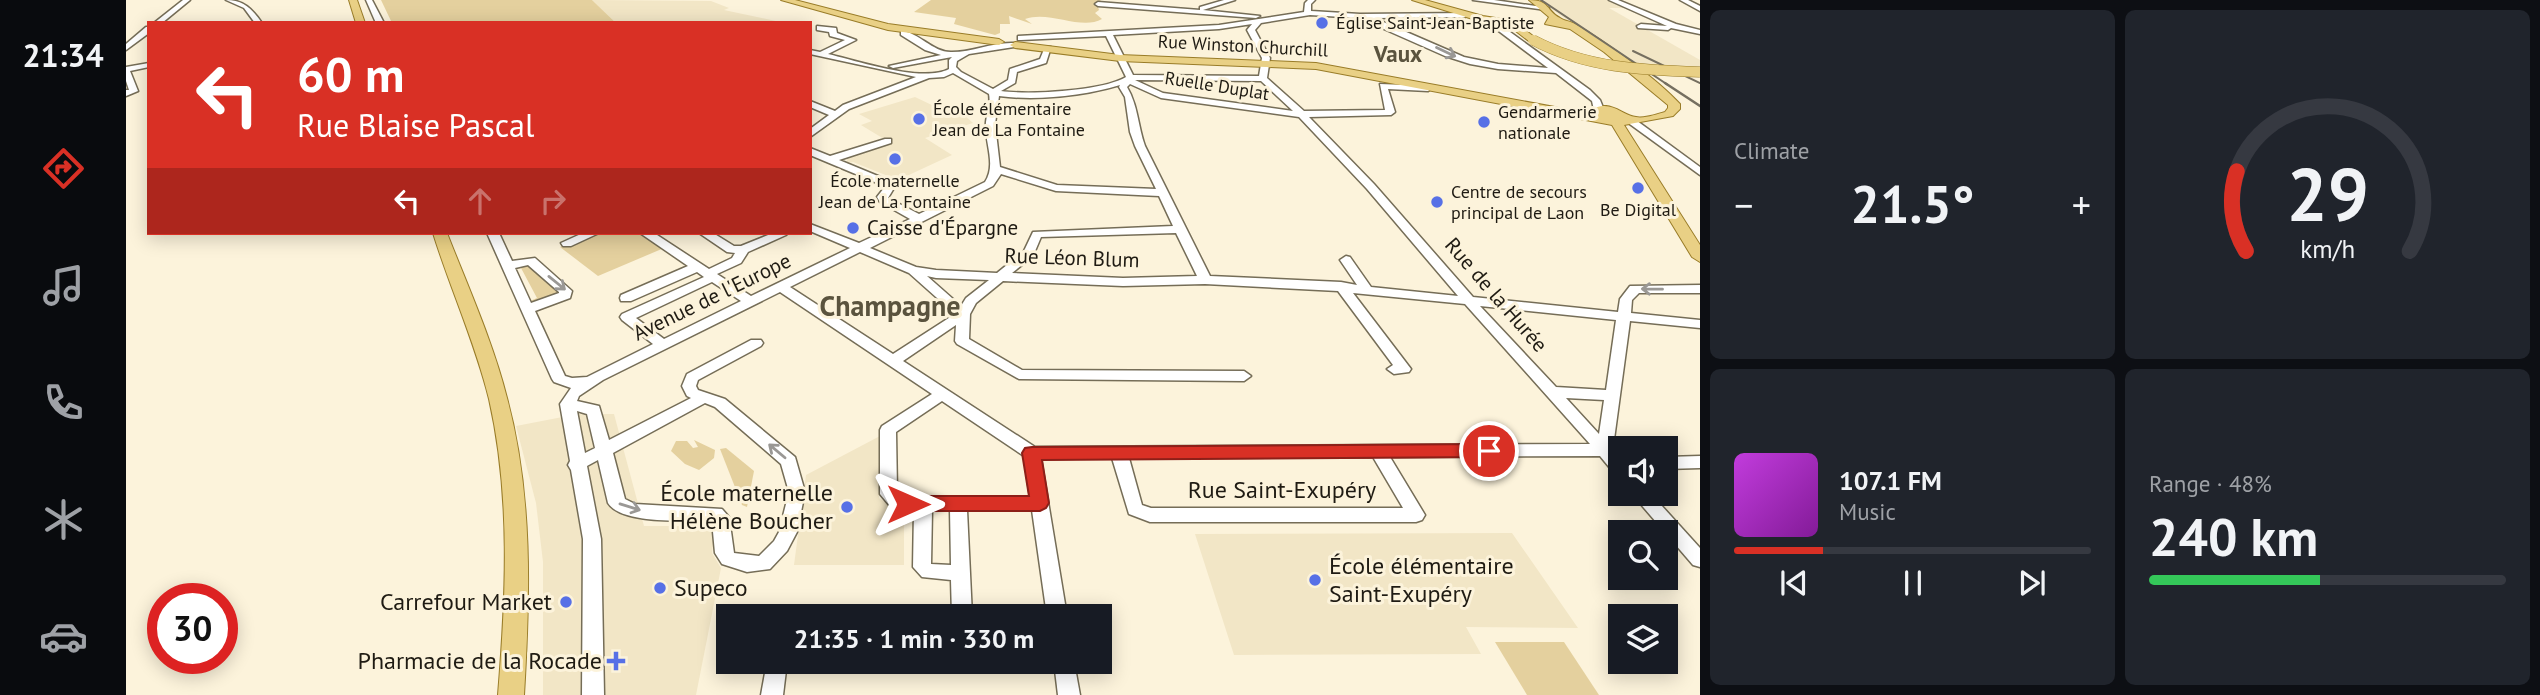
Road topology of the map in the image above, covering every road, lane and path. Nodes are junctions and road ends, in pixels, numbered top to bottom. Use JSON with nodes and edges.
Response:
{"nodes":[{"id":1,"x":187,"y":0,"type":"edge"},
{"id":2,"x":229,"y":0,"type":"edge"},
{"id":3,"x":353,"y":0,"type":"edge"},
{"id":4,"x":369,"y":0,"type":"edge"},
{"id":5,"x":785,"y":0,"type":"edge"},
{"id":6,"x":1232,"y":0,"type":"edge"},
{"id":7,"x":1312,"y":0,"type":"edge"},
{"id":8,"x":1416,"y":0,"type":"edge"},
{"id":9,"x":1476,"y":0,"type":"edge"},
{"id":10,"x":1533,"y":0,"type":"edge"},
{"id":11,"x":1612,"y":0,"type":"edge"},
{"id":12,"x":1683,"y":0,"type":"edge"},
{"id":13,"x":1098,"y":4,"type":"dead end"},
{"id":14,"x":1546,"y":8,"type":"junction"},
{"id":15,"x":1700,"y":9,"type":"edge"},
{"id":16,"x":1195,"y":11,"type":"junction"},
{"id":17,"x":1309,"y":13,"type":"junction"},
{"id":18,"x":1465,"y":15,"type":"junction"},
{"id":19,"x":1360,"y":16,"type":"junction"},
{"id":20,"x":1274,"y":20,"type":"junction"},
{"id":21,"x":160,"y":21,"type":"edge"},
{"id":22,"x":257,"y":21,"type":"edge"},
{"id":23,"x":360,"y":21,"type":"edge"},
{"id":24,"x":379,"y":21,"type":"edge"},
{"id":25,"x":1258,"y":22,"type":"junction"},
{"id":26,"x":1502,"y":23,"type":"junction"},
{"id":27,"x":1544,"y":23,"type":"junction"},
{"id":28,"x":1568,"y":25,"type":"junction"},
{"id":29,"x":1641,"y":26,"type":"dead end"},
{"id":30,"x":820,"y":28,"type":"dead end"},
{"id":31,"x":1682,"y":29,"type":"junction"},
{"id":32,"x":147,"y":31,"type":"edge"},
{"id":33,"x":1108,"y":32,"type":"junction"},
{"id":34,"x":1700,"y":32,"type":"edge"},
{"id":35,"x":904,"y":33,"type":"dead end"},
{"id":36,"x":986,"y":42,"type":"junction"},
{"id":37,"x":1012,"y":42,"type":"junction"},
{"id":38,"x":126,"y":48,"type":"edge"},
{"id":39,"x":1048,"y":49,"type":"junction"},
{"id":40,"x":812,"y":52,"type":"edge"},
{"id":41,"x":821,"y":54,"type":"junction"},
{"id":42,"x":952,"y":56,"type":"junction"},
{"id":43,"x":1120,"y":58,"type":"junction"},
{"id":44,"x":1265,"y":62,"type":"junction"},
{"id":45,"x":147,"y":65,"type":"edge"},
{"id":46,"x":906,"y":68,"type":"junction"},
{"id":47,"x":126,"y":70,"type":"edge"},
{"id":48,"x":953,"y":70,"type":"junction"},
{"id":49,"x":1560,"y":71,"type":"junction"},
{"id":50,"x":1700,"y":72,"type":"edge"},
{"id":51,"x":933,"y":76,"type":"junction"},
{"id":52,"x":1130,"y":78,"type":"junction"},
{"id":53,"x":1263,"y":79,"type":"junction"},
{"id":54,"x":979,"y":85,"type":"junction"},
{"id":55,"x":1446,"y":89,"type":"junction"},
{"id":56,"x":130,"y":92,"type":"edge"},
{"id":57,"x":993,"y":93,"type":"junction"},
{"id":58,"x":1024,"y":96,"type":"junction"},
{"id":59,"x":812,"y":105,"type":"edge"},
{"id":60,"x":993,"y":105,"type":"junction"},
{"id":61,"x":835,"y":114,"type":"junction"},
{"id":62,"x":1303,"y":114,"type":"junction"},
{"id":63,"x":1599,"y":115,"type":"junction"},
{"id":64,"x":1624,"y":125,"type":"junction"},
{"id":65,"x":812,"y":132,"type":"edge"},
{"id":66,"x":888,"y":141,"type":"dead end"},
{"id":67,"x":812,"y":152,"type":"edge"},
{"id":68,"x":831,"y":159,"type":"junction"},
{"id":69,"x":996,"y":169,"type":"junction"},
{"id":70,"x":1700,"y":172,"type":"edge"},
{"id":71,"x":1163,"y":193,"type":"junction"},
{"id":72,"x":919,"y":219,"type":"junction"},
{"id":73,"x":812,"y":228,"type":"edge"},
{"id":74,"x":1180,"y":229,"type":"junction"},
{"id":75,"x":441,"y":235,"type":"edge"},
{"id":76,"x":494,"y":235,"type":"edge"},
{"id":77,"x":588,"y":235,"type":"edge"},
{"id":78,"x":649,"y":235,"type":"edge"},
{"id":79,"x":708,"y":235,"type":"edge"},
{"id":80,"x":777,"y":235,"type":"edge"},
{"id":81,"x":567,"y":243,"type":"dead end"},
{"id":82,"x":862,"y":247,"type":"junction"},
{"id":83,"x":743,"y":250,"type":"junction"},
{"id":84,"x":1700,"y":257,"type":"edge"},
{"id":85,"x":1345,"y":260,"type":"dead end"},
{"id":86,"x":508,"y":265,"type":"junction"},
{"id":87,"x":913,"y":270,"type":"junction"},
{"id":88,"x":706,"y":272,"type":"junction"},
{"id":89,"x":1000,"y":276,"type":"junction"},
{"id":90,"x":1205,"y":280,"type":"junction"},
{"id":91,"x":1341,"y":286,"type":"junction"},
{"id":92,"x":781,"y":287,"type":"junction"},
{"id":93,"x":1364,"y":288,"type":"junction"},
{"id":94,"x":1700,"y":289,"type":"edge"},
{"id":95,"x":626,"y":298,"type":"dead end"},
{"id":96,"x":1467,"y":299,"type":"junction"},
{"id":97,"x":751,"y":302,"type":"junction"},
{"id":98,"x":527,"y":309,"type":"junction"},
{"id":99,"x":963,"y":314,"type":"junction"},
{"id":100,"x":1623,"y":317,"type":"junction"},
{"id":101,"x":1700,"y":324,"type":"edge"},
{"id":102,"x":756,"y":343,"type":"dead end"},
{"id":103,"x":663,"y":345,"type":"junction"},
{"id":104,"x":893,"y":361,"type":"junction"},
{"id":105,"x":1394,"y":369,"type":"dead end"},
{"id":106,"x":1244,"y":376,"type":"dead end"},
{"id":107,"x":589,"y":382,"type":"junction"},
{"id":108,"x":1551,"y":392,"type":"junction"},
{"id":109,"x":943,"y":394,"type":"junction"},
{"id":110,"x":1613,"y":395,"type":"junction"},
{"id":111,"x":703,"y":397,"type":"junction"},
{"id":112,"x":568,"y":404,"type":"junction"},
{"id":113,"x":1613,"y":436,"type":"edge"},
{"id":114,"x":1608,"y":448,"type":"edge"},
{"id":115,"x":604,"y":451,"type":"junction"},
{"id":116,"x":1378,"y":452,"type":"junction"},
{"id":117,"x":1032,"y":453,"type":"junction"},
{"id":118,"x":1119,"y":453,"type":"junction"},
{"id":119,"x":1608,"y":453,"type":"edge"},
{"id":120,"x":1700,"y":462,"type":"edge"},
{"id":121,"x":1678,"y":463,"type":"edge"},
{"id":122,"x":576,"y":465,"type":"junction"},
{"id":123,"x":958,"y":503,"type":"junction"},
{"id":124,"x":1040,"y":503,"type":"junction"},
{"id":125,"x":923,"y":504,"type":"junction"},
{"id":126,"x":1652,"y":506,"type":"edge"},
{"id":127,"x":1700,"y":560,"type":"edge"},
{"id":128,"x":960,"y":573,"type":"junction"},
{"id":129,"x":961,"y":604,"type":"edge"},
{"id":130,"x":1055,"y":604,"type":"edge"},
{"id":131,"x":775,"y":674,"type":"edge"},
{"id":132,"x":1066,"y":674,"type":"edge"},
{"id":133,"x":511,"y":695,"type":"edge"},
{"id":134,"x":593,"y":695,"type":"edge"},
{"id":135,"x":772,"y":695,"type":"edge"},
{"id":136,"x":1069,"y":695,"type":"edge"}],
"edges":[{"from":1,"to":21,"type":"street"},
{"from":2,"to":22,"type":"street"},
{"from":3,"to":23,"type":"main road"},
{"from":4,"to":24,"type":"street"},
{"from":5,"to":36,"type":"main road"},
{"from":6,"to":16,"type":"street"},
{"from":7,"to":17,"type":"street"},
{"from":8,"to":18,"type":"main road"},
{"from":9,"to":14,"type":"street"},
{"from":10,"to":14,"type":"main road"},
{"from":11,"to":31,"type":"street"},
{"from":12,"to":15,"type":"street"},
{"from":13,"to":16,"type":"street"},
{"from":14,"to":27,"type":"main road"},
{"from":14,"to":28,"type":"main road"},
{"from":16,"to":20,"type":"street"},
{"from":17,"to":19,"type":"street"},
{"from":17,"to":20,"type":"street"},
{"from":18,"to":19,"type":"street"},
{"from":18,"to":26,"type":"main road"},
{"from":19,"to":49,"type":"street","one_way":true},
{"from":20,"to":25,"type":"street"},
{"from":25,"to":33,"type":"street"},
{"from":25,"to":44,"type":"street"},
{"from":26,"to":27,"type":"main road"},
{"from":26,"to":49,"type":"street"},
{"from":26,"to":50,"type":"main road","bridge":true},
{"from":27,"to":28,"type":"main road"},
{"from":28,"to":64,"type":"main road","name":"Rue Winston Churchill"},
{"from":29,"to":31,"type":"street"},
{"from":30,"to":41,"type":"street"},
{"from":31,"to":34,"type":"street"},
{"from":32,"to":38,"type":"street"},
{"from":33,"to":37,"type":"street"},
{"from":33,"to":43,"type":"street"},
{"from":35,"to":42,"type":"street"},
{"from":36,"to":37,"type":"main road"},
{"from":36,"to":42,"type":"street"},
{"from":37,"to":39,"type":"main road","name":"Rue Winston Churchill"},
{"from":37,"to":39,"type":"main road","name":"Rue Winston Churchill"},
{"from":39,"to":43,"type":"main road","name":"Rue Winston Churchill"},
{"from":39,"to":57,"type":"street"},
{"from":40,"to":41,"type":"street"},
{"from":41,"to":46,"type":"street"},
{"from":42,"to":46,"type":"street"},
{"from":42,"to":48,"type":"street"},
{"from":43,"to":44,"type":"main road","name":"Rue Winston Churchill"},
{"from":43,"to":52,"type":"street"},
{"from":44,"to":53,"type":"street"},
{"from":44,"to":55,"type":"main road","name":"Rue Winston Churchill"},
{"from":45,"to":47,"type":"street"},
{"from":46,"to":51,"type":"street"},
{"from":47,"to":56,"type":"street"},
{"from":48,"to":51,"type":"street"},
{"from":48,"to":54,"type":"street"},
{"from":49,"to":63,"type":"street"},
{"from":51,"to":54,"type":"street"},
{"from":51,"to":61,"type":"street"},
{"from":52,"to":53,"type":"street"},
{"from":52,"to":58,"type":"street"},
{"from":52,"to":62,"type":"street","name":"Ruelle Duplat"},
{"from":52,"to":71,"type":"street"},
{"from":53,"to":62,"type":"street","name":"Rue de la Hurée"},
{"from":54,"to":57,"type":"street"},
{"from":55,"to":62,"type":"street","name":"Ruelle Duplat"},
{"from":55,"to":63,"type":"main road","name":"Rue Winston Churchill"},
{"from":57,"to":58,"type":"street"},
{"from":57,"to":60,"type":"street"},
{"from":58,"to":60,"type":"street"},
{"from":59,"to":61,"type":"street"},
{"from":60,"to":69,"type":"street"},
{"from":61,"to":65,"type":"street"},
{"from":62,"to":96,"type":"street","name":"Rue de la Hurée"},
{"from":63,"to":64,"type":"main road"},
{"from":63,"to":64,"type":"main road","name":"Rue Winston Churchill"},
{"from":64,"to":70,"type":"street"},
{"from":64,"to":84,"type":"main road"},
{"from":66,"to":68,"type":"street"},
{"from":67,"to":68,"type":"street"},
{"from":68,"to":72,"type":"street"},
{"from":69,"to":71,"type":"street"},
{"from":69,"to":72,"type":"street","name":"Avenue de l'Europe"},
{"from":71,"to":74,"type":"street"},
{"from":72,"to":82,"type":"street","name":"Avenue de l'Europe"},
{"from":73,"to":82,"type":"street","name":"Rue Léon Blum"},
{"from":74,"to":89,"type":"street"},
{"from":74,"to":90,"type":"street"},
{"from":75,"to":133,"type":"main road"},
{"from":76,"to":86,"type":"street"},
{"from":77,"to":81,"type":"street"},
{"from":78,"to":88,"type":"street"},
{"from":79,"to":83,"type":"street"},
{"from":80,"to":83,"type":"street"},
{"from":82,"to":87,"type":"street","name":"Rue Léon Blum"},
{"from":82,"to":92,"type":"street","name":"Avenue de l'Europe"},
{"from":83,"to":88,"type":"street"},
{"from":85,"to":93,"type":"street"},
{"from":86,"to":98,"type":"street"},
{"from":86,"to":98,"type":"street","one_way":true},
{"from":87,"to":89,"type":"street","name":"Rue Léon Blum"},
{"from":87,"to":99,"type":"street"},
{"from":88,"to":95,"type":"street"},
{"from":88,"to":97,"type":"street"},
{"from":88,"to":103,"type":"street"},
{"from":89,"to":90,"type":"street","name":"Rue Léon Blum"},
{"from":89,"to":99,"type":"street"},
{"from":90,"to":91,"type":"street","name":"Rue Léon Blum"},
{"from":91,"to":93,"type":"street","name":"Rue Léon Blum"},
{"from":91,"to":105,"type":"street"},
{"from":92,"to":97,"type":"street","name":"Avenue de l'Europe"},
{"from":92,"to":104,"type":"street"},
{"from":93,"to":96,"type":"street","name":"Rue Léon Blum"},
{"from":94,"to":100,"type":"street","one_way":true},
{"from":96,"to":100,"type":"street","name":"Rue Léon Blum"},
{"from":96,"to":108,"type":"street","name":"Rue de la Hurée"},
{"from":97,"to":103,"type":"street","name":"Avenue de l'Europe"},
{"from":98,"to":107,"type":"street"},
{"from":99,"to":104,"type":"street"},
{"from":99,"to":106,"type":"street"},
{"from":100,"to":101,"type":"street","name":"Rue Léon Blum"},
{"from":100,"to":110,"type":"street"},
{"from":102,"to":111,"type":"street"},
{"from":103,"to":107,"type":"street","name":"Avenue de l'Europe"},
{"from":104,"to":109,"type":"street"},
{"from":107,"to":112,"type":"street","name":"Avenue de l'Europe"},
{"from":108,"to":110,"type":"street"},
{"from":108,"to":114,"type":"street","name":"Rue de la Hurée"},
{"from":109,"to":117,"type":"street"},
{"from":109,"to":125,"type":"street"},
{"from":110,"to":113,"type":"street"},
{"from":111,"to":115,"type":"street"},
{"from":115,"to":111,"type":"street","one_way":true},
{"from":112,"to":115,"type":"street"},
{"from":112,"to":122,"type":"street"},
{"from":115,"to":122,"type":"street"},
{"from":116,"to":118,"type":"street"},
{"from":116,"to":118,"type":"street","name":"Rue Saint-Exupéry"},
{"from":116,"to":119,"type":"street"},
{"from":117,"to":118,"type":"street"},
{"from":117,"to":124,"type":"street"},
{"from":120,"to":121,"type":"street"},
{"from":122,"to":134,"type":"street"},
{"from":123,"to":124,"type":"street"},
{"from":123,"to":125,"type":"street"},
{"from":123,"to":128,"type":"street"},
{"from":124,"to":130,"type":"street"},
{"from":125,"to":128,"type":"street"},
{"from":126,"to":127,"type":"street"},
{"from":128,"to":129,"type":"street"},
{"from":131,"to":135,"type":"street"},
{"from":132,"to":136,"type":"street"}]}
